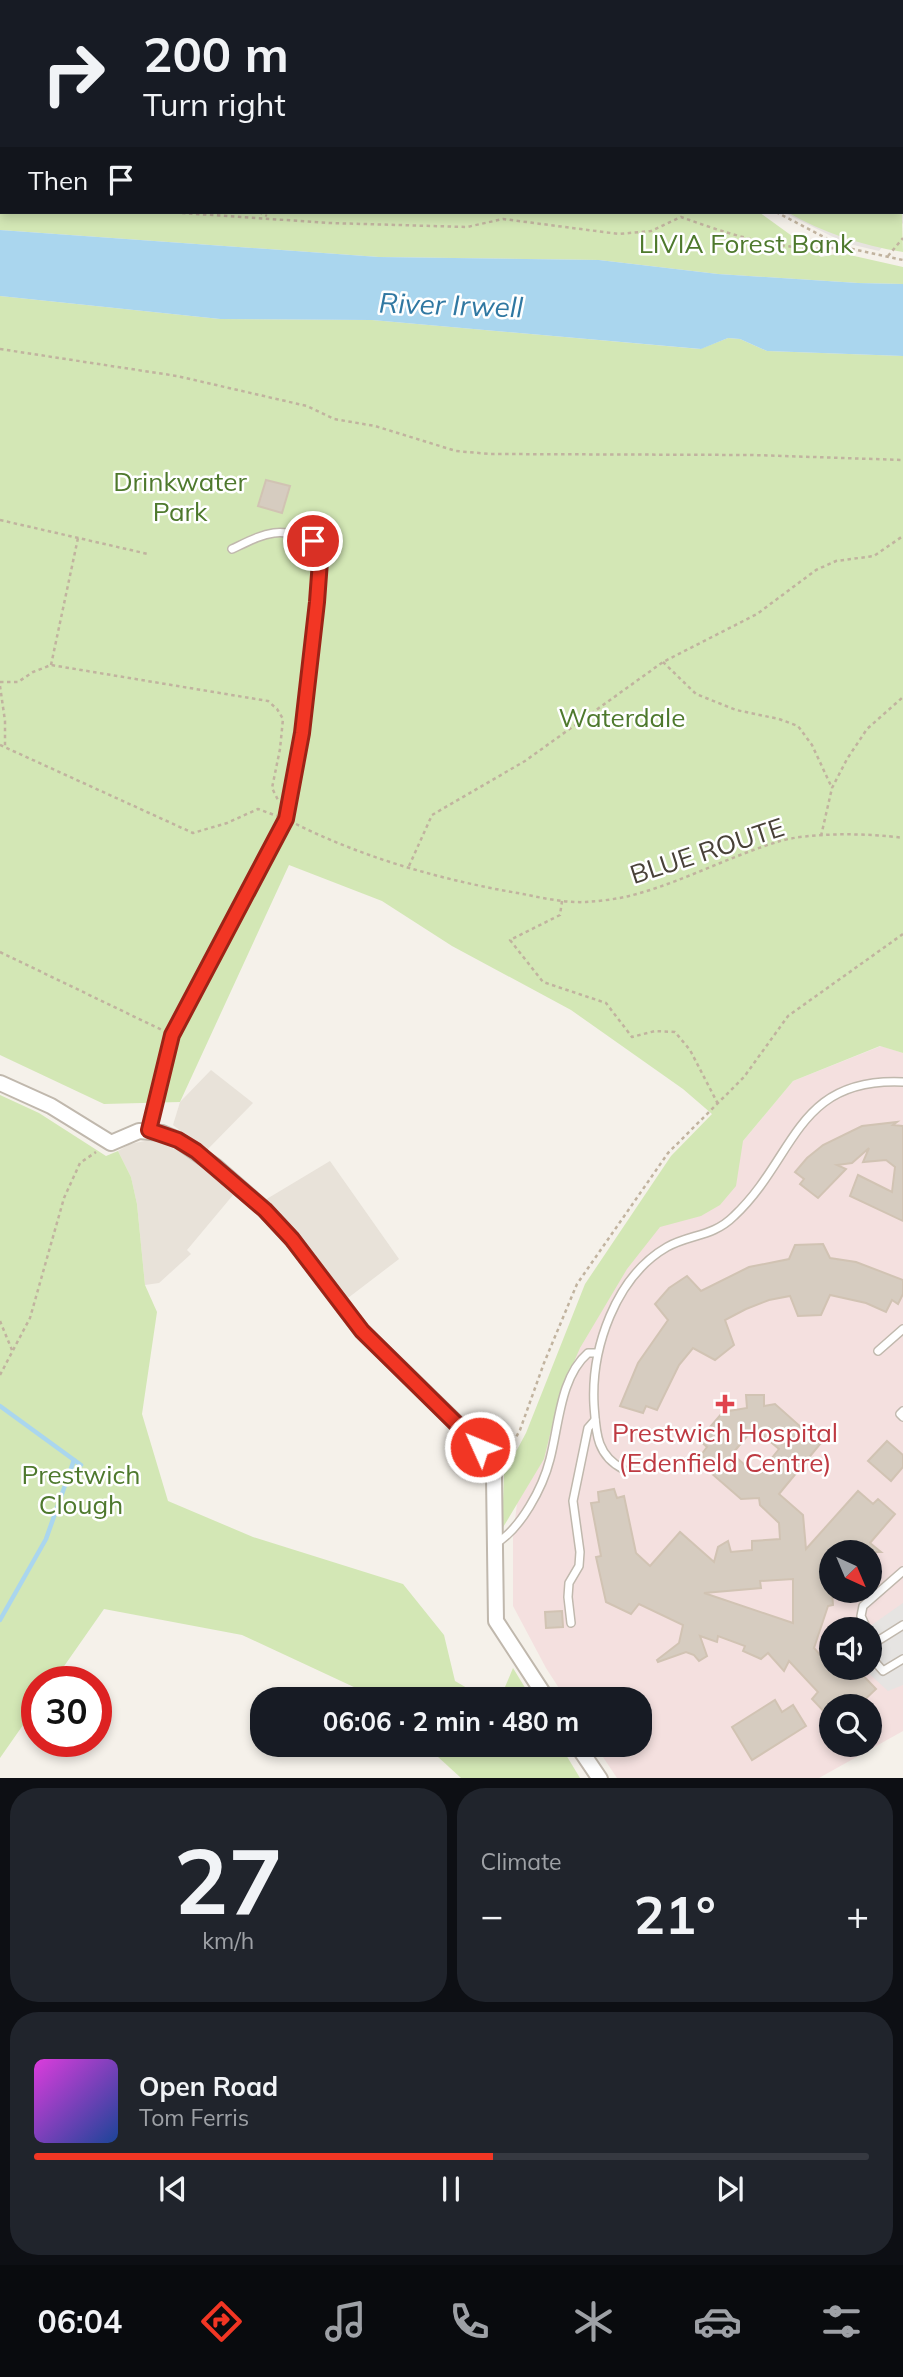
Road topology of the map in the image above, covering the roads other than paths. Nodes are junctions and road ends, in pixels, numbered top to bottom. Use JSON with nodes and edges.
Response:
{"nodes":[{"id":1,"x":232,"y":549,"type":"dead end"},
{"id":2,"x":903,"y":1082,"type":"edge"},
{"id":3,"x":0,"y":1083,"type":"edge"},
{"id":4,"x":149,"y":1130,"type":"junction"},
{"id":5,"x":903,"y":1329,"type":"edge"},
{"id":6,"x":878,"y":1351,"type":"dead end"},
{"id":7,"x":597,"y":1353,"type":"junction"},
{"id":8,"x":903,"y":1411,"type":"edge"},
{"id":9,"x":903,"y":1417,"type":"edge"},
{"id":10,"x":596,"y":1420,"type":"junction"},
{"id":11,"x":622,"y":1469,"type":"dead end"},
{"id":12,"x":495,"y":1544,"type":"junction"},
{"id":13,"x":903,"y":1571,"type":"edge"},
{"id":14,"x":861,"y":1617,"type":"edge"},
{"id":15,"x":571,"y":1623,"type":"dead end"},
{"id":16,"x":903,"y":1625,"type":"edge"},
{"id":17,"x":882,"y":1638,"type":"edge"},
{"id":18,"x":903,"y":1659,"type":"edge"},
{"id":19,"x":882,"y":1670,"type":"edge"},
{"id":20,"x":539,"y":1687,"type":"edge"},
{"id":21,"x":585,"y":1757,"type":"edge"},
{"id":22,"x":599,"y":1778,"type":"edge"}],
"edges":[{"from":1,"to":4,"type":"lane"},
{"from":2,"to":7,"type":"lane"},
{"from":3,"to":4,"type":"street"},
{"from":4,"to":12,"type":"street"},
{"from":5,"to":6,"type":"lane"},
{"from":7,"to":10,"type":"lane"},
{"from":7,"to":12,"type":"lane"},
{"from":8,"to":9,"type":"lane"},
{"from":10,"to":11,"type":"lane"},
{"from":10,"to":15,"type":"lane"},
{"from":12,"to":20,"type":"street"},
{"from":13,"to":14,"type":"lane"},
{"from":16,"to":17,"type":"lane"},
{"from":18,"to":19,"type":"lane"},
{"from":21,"to":22,"type":"street"}]}
